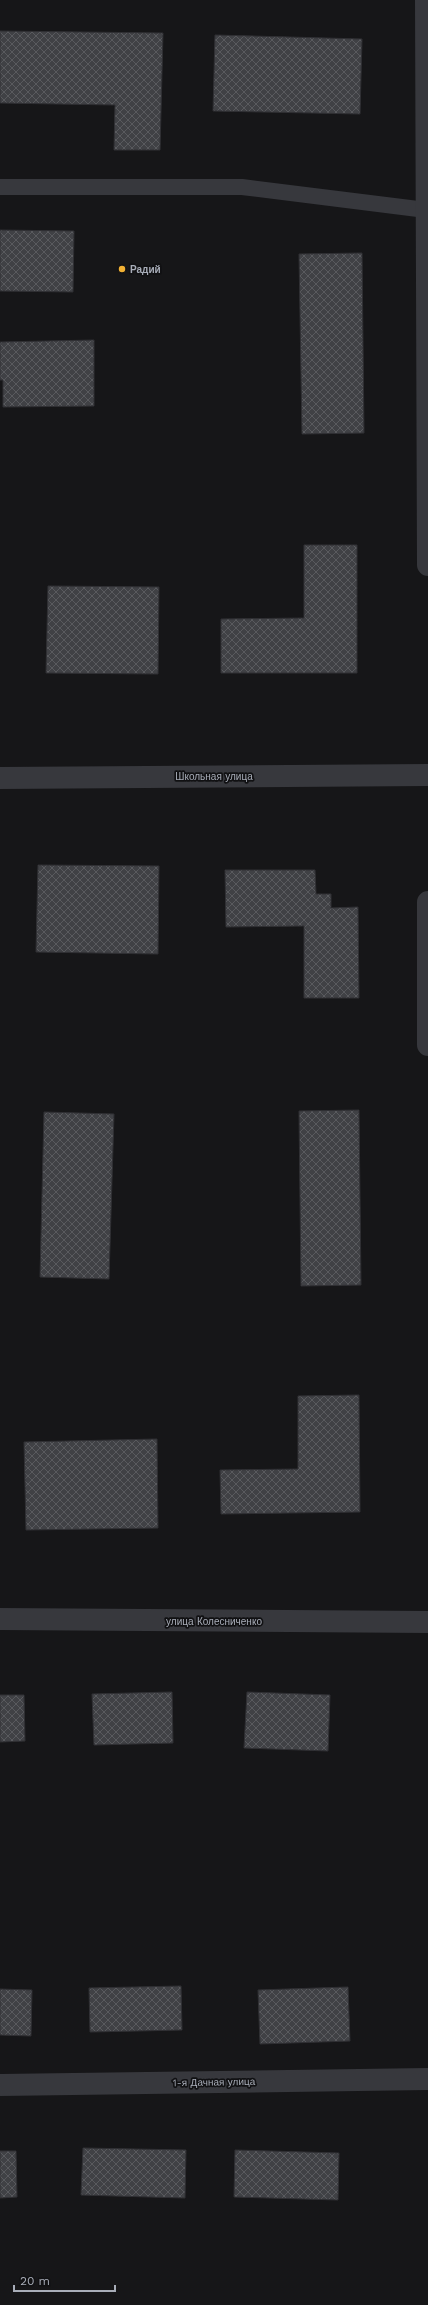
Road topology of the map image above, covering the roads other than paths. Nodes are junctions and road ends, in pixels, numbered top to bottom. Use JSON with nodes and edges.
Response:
{"nodes":[{"id":1,"x":426,"y":0,"type":"edge"},
{"id":2,"x":0,"y":187,"type":"edge"},
{"id":3,"x":426,"y":210,"type":"junction"},
{"id":4,"x":428,"y":565,"type":"edge"},
{"id":5,"x":428,"y":775,"type":"edge"},
{"id":6,"x":0,"y":778,"type":"edge"},
{"id":7,"x":428,"y":902,"type":"edge"},
{"id":8,"x":427,"y":1011,"type":"edge"},
{"id":9,"x":428,"y":1046,"type":"edge"},
{"id":10,"x":0,"y":1619,"type":"edge"},
{"id":11,"x":428,"y":1622,"type":"edge"},
{"id":12,"x":428,"y":2079,"type":"edge"},
{"id":13,"x":0,"y":2085,"type":"edge"}],
"edges":[{"from":1,"to":3,"type":"street"},
{"from":2,"to":3,"type":"lane"},
{"from":3,"to":4,"type":"street"},
{"from":5,"to":6,"type":"street","name":"Школьная улица"},
{"from":7,"to":8,"type":"street"},
{"from":8,"to":9,"type":"street"},
{"from":10,"to":11,"type":"street","name":"улица Колесниченко"},
{"from":12,"to":13,"type":"street","name":"1-я Дачная улица"}]}
